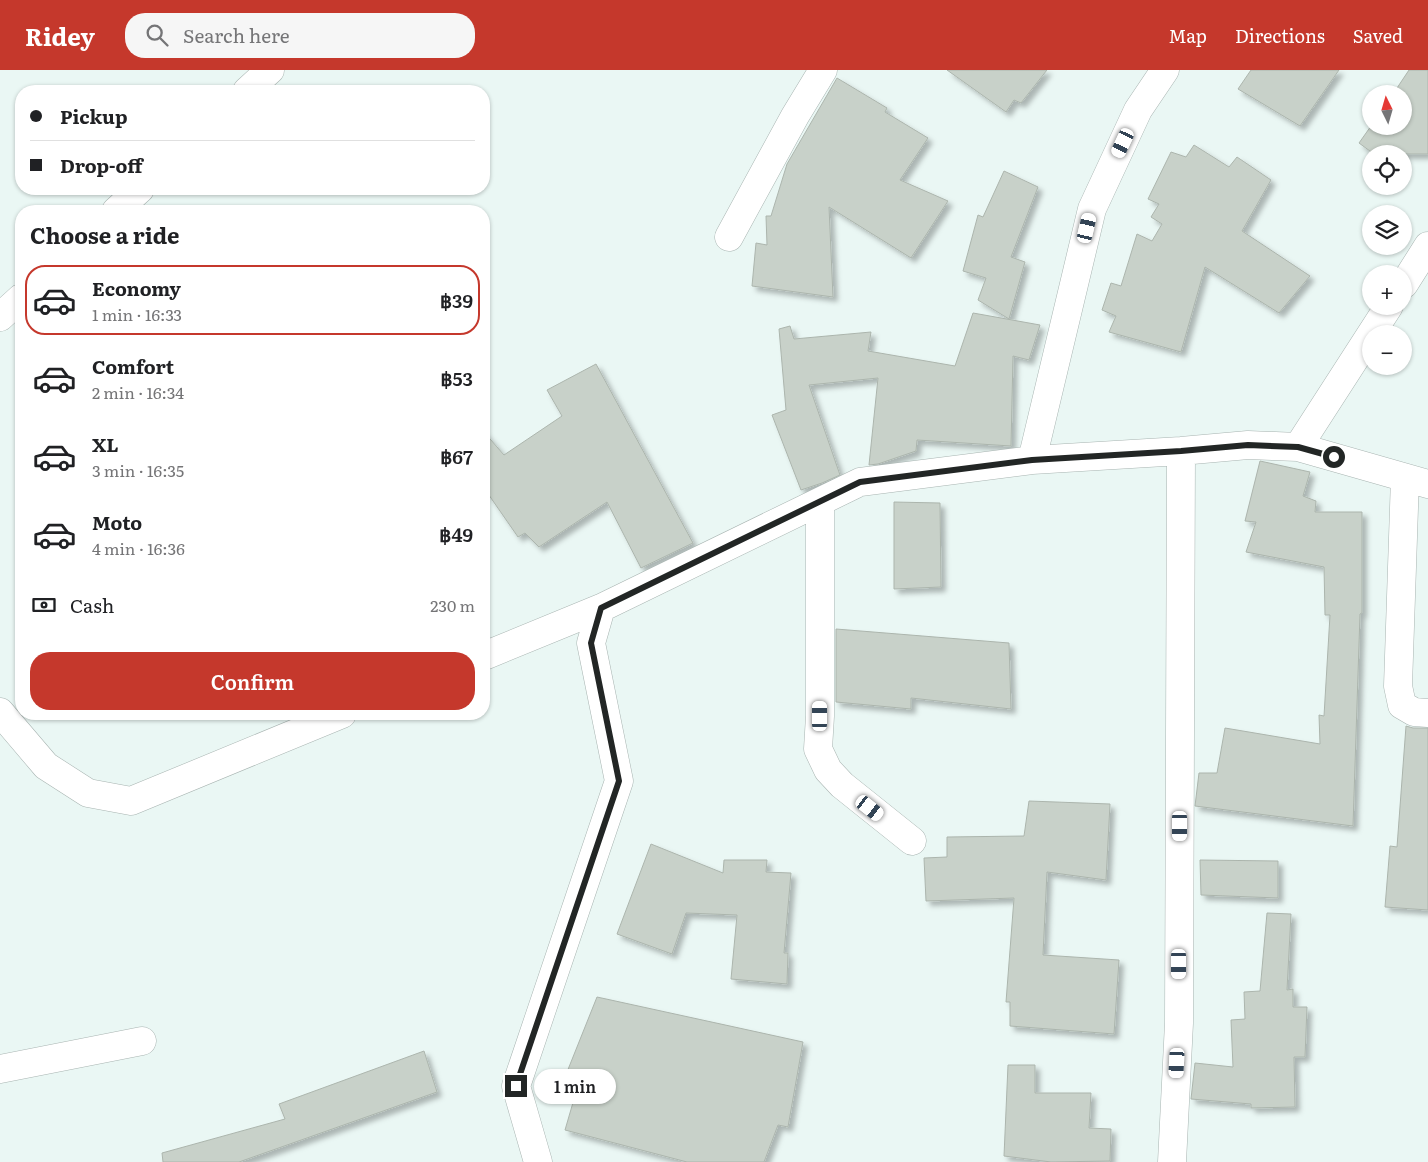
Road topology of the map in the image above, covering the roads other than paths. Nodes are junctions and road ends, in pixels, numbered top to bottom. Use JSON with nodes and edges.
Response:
{"nodes":[{"id":1,"x":270,"y":70,"type":"edge"},
{"id":2,"x":823,"y":70,"type":"edge"},
{"id":3,"x":1165,"y":70,"type":"edge"},
{"id":4,"x":254,"y":85,"type":"edge"},
{"id":5,"x":133,"y":195,"type":"edge"},
{"id":6,"x":123,"y":205,"type":"edge"},
{"id":7,"x":729,"y":237,"type":"dead end"},
{"id":8,"x":1428,"y":246,"type":"edge"},
{"id":9,"x":1412,"y":271,"type":"edge"},
{"id":10,"x":15,"y":303,"type":"edge"},
{"id":11,"x":1383,"y":315,"type":"edge"},
{"id":12,"x":0,"y":317,"type":"edge"},
{"id":13,"x":1298,"y":447,"type":"junction"},
{"id":14,"x":1181,"y":451,"type":"junction"},
{"id":15,"x":1032,"y":460,"type":"junction"},
{"id":16,"x":1417,"y":481,"type":"edge"},
{"id":17,"x":820,"y":502,"type":"junction"},
{"id":18,"x":601,"y":608,"type":"junction"},
{"id":19,"x":490,"y":654,"type":"edge"},
{"id":20,"x":0,"y":712,"type":"edge"},
{"id":21,"x":1428,"y":713,"type":"edge"},
{"id":22,"x":327,"y":720,"type":"edge"},
{"id":23,"x":912,"y":841,"type":"dead end"},
{"id":24,"x":142,"y":1041,"type":"dead end"},
{"id":25,"x":0,"y":1069,"type":"edge"},
{"id":26,"x":538,"y":1162,"type":"edge"},
{"id":27,"x":1172,"y":1162,"type":"edge"}],
"edges":[{"from":1,"to":4,"type":"street"},
{"from":2,"to":7,"type":"street"},
{"from":3,"to":15,"type":"street"},
{"from":5,"to":6,"type":"street"},
{"from":8,"to":9,"type":"street"},
{"from":10,"to":12,"type":"street"},
{"from":11,"to":13,"type":"street"},
{"from":13,"to":14,"type":"street"},
{"from":13,"to":16,"type":"street"},
{"from":14,"to":15,"type":"street"},
{"from":14,"to":27,"type":"street"},
{"from":15,"to":17,"type":"street"},
{"from":16,"to":21,"type":"street"},
{"from":17,"to":18,"type":"street"},
{"from":17,"to":23,"type":"street"},
{"from":18,"to":19,"type":"street"},
{"from":18,"to":26,"type":"street"},
{"from":20,"to":22,"type":"street"},
{"from":24,"to":25,"type":"street"}]}
